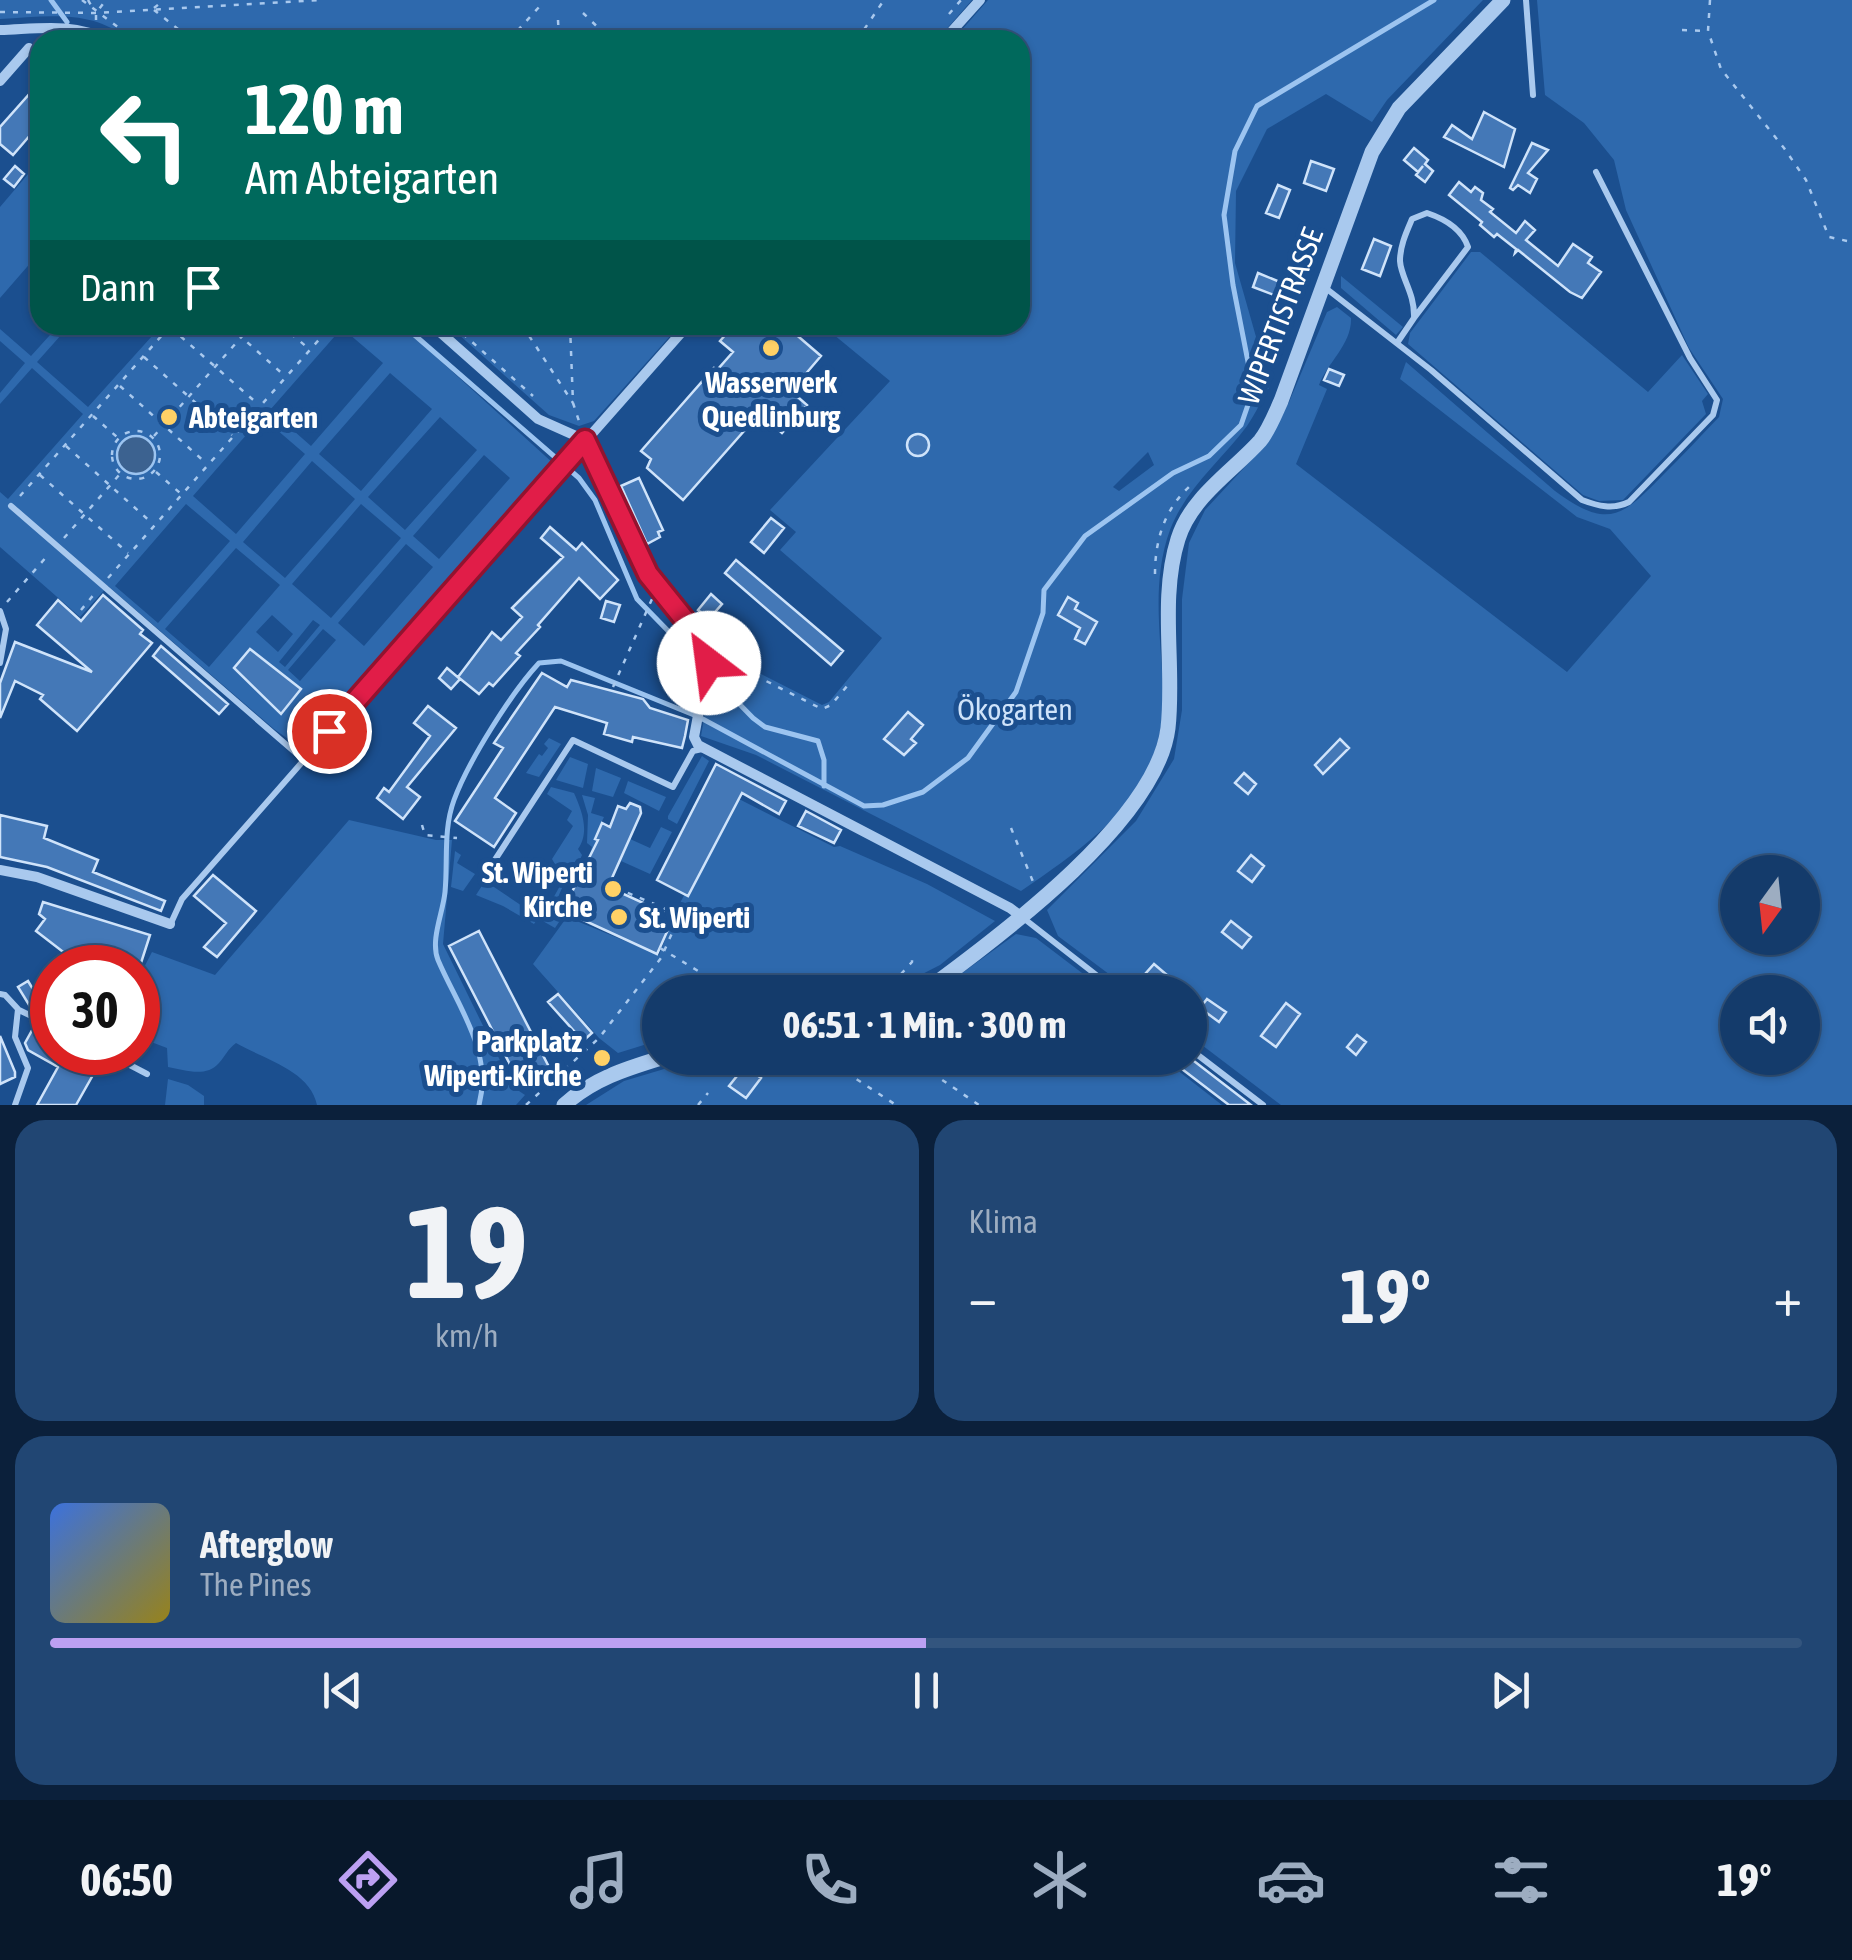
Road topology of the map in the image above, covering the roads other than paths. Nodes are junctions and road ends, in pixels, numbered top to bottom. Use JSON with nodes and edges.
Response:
{"nodes":[{"id":1,"x":980,"y":0,"type":"edge"},
{"id":2,"x":1502,"y":0,"type":"edge"},
{"id":3,"x":1526,"y":0,"type":"edge"},
{"id":4,"x":0,"y":30,"type":"edge"},
{"id":5,"x":79,"y":30,"type":"edge"},
{"id":6,"x":953,"y":30,"type":"edge"},
{"id":7,"x":29,"y":48,"type":"dead end"},
{"id":8,"x":0,"y":81,"type":"edge"},
{"id":9,"x":1533,"y":95,"type":"dead end"},
{"id":10,"x":1596,"y":172,"type":"dead end"},
{"id":11,"x":1322,"y":285,"type":"junction"},
{"id":12,"x":1414,"y":318,"type":"junction"},
{"id":13,"x":443,"y":335,"type":"edge"},
{"id":14,"x":679,"y":335,"type":"edge"},
{"id":15,"x":1397,"y":344,"type":"junction"},
{"id":16,"x":585,"y":440,"type":"junction"},
{"id":17,"x":11,"y":506,"type":"road end"},
{"id":18,"x":0,"y":611,"type":"edge"},
{"id":19,"x":0,"y":663,"type":"edge"},
{"id":20,"x":703,"y":748,"type":"junction"},
{"id":21,"x":304,"y":760,"type":"junction"},
{"id":22,"x":0,"y":870,"type":"edge"},
{"id":23,"x":488,"y":872,"type":"dead end"},
{"id":24,"x":1022,"y":917,"type":"junction"},
{"id":25,"x":170,"y":924,"type":"joint"},
{"id":26,"x":946,"y":975,"type":"edge"},
{"id":27,"x":1096,"y":975,"type":"edge"},
{"id":28,"x":0,"y":994,"type":"edge"},
{"id":29,"x":18,"y":1009,"type":"junction"},
{"id":30,"x":30,"y":1015,"type":"edge"},
{"id":31,"x":1207,"y":1061,"type":"edge"},
{"id":32,"x":642,"y":1064,"type":"edge"},
{"id":33,"x":16,"y":1105,"type":"edge"},
{"id":34,"x":564,"y":1105,"type":"edge"},
{"id":35,"x":1262,"y":1105,"type":"edge"}],
"edges":[{"from":1,"to":6,"type":"street"},
{"from":2,"to":11,"type":"street","name":"WIPERTISTRASSE"},
{"from":3,"to":9,"type":"lane"},
{"from":4,"to":5,"type":"street"},
{"from":7,"to":8,"type":"street"},
{"from":10,"to":15,"type":"lane"},
{"from":11,"to":15,"type":"lane"},
{"from":11,"to":24,"type":"street","name":"WIPERTISTRASSE"},
{"from":12,"to":12,"type":"lane"},
{"from":12,"to":15,"type":"lane"},
{"from":13,"to":16,"type":"street"},
{"from":14,"to":16,"type":"street"},
{"from":16,"to":20,"type":"street"},
{"from":16,"to":21,"type":"street"},
{"from":17,"to":21,"type":"lane"},
{"from":18,"to":19,"type":"lane"},
{"from":20,"to":23,"type":"lane"},
{"from":20,"to":24,"type":"street"},
{"from":21,"to":25,"type":"lane"},
{"from":22,"to":25,"type":"street"},
{"from":24,"to":26,"type":"street","name":"WIPERTISTRASSE"},
{"from":24,"to":27,"type":"lane"},
{"from":28,"to":29,"type":"lane"},
{"from":29,"to":30,"type":"lane"},
{"from":29,"to":33,"type":"lane"},
{"from":31,"to":35,"type":"lane"},
{"from":32,"to":34,"type":"street"}]}
